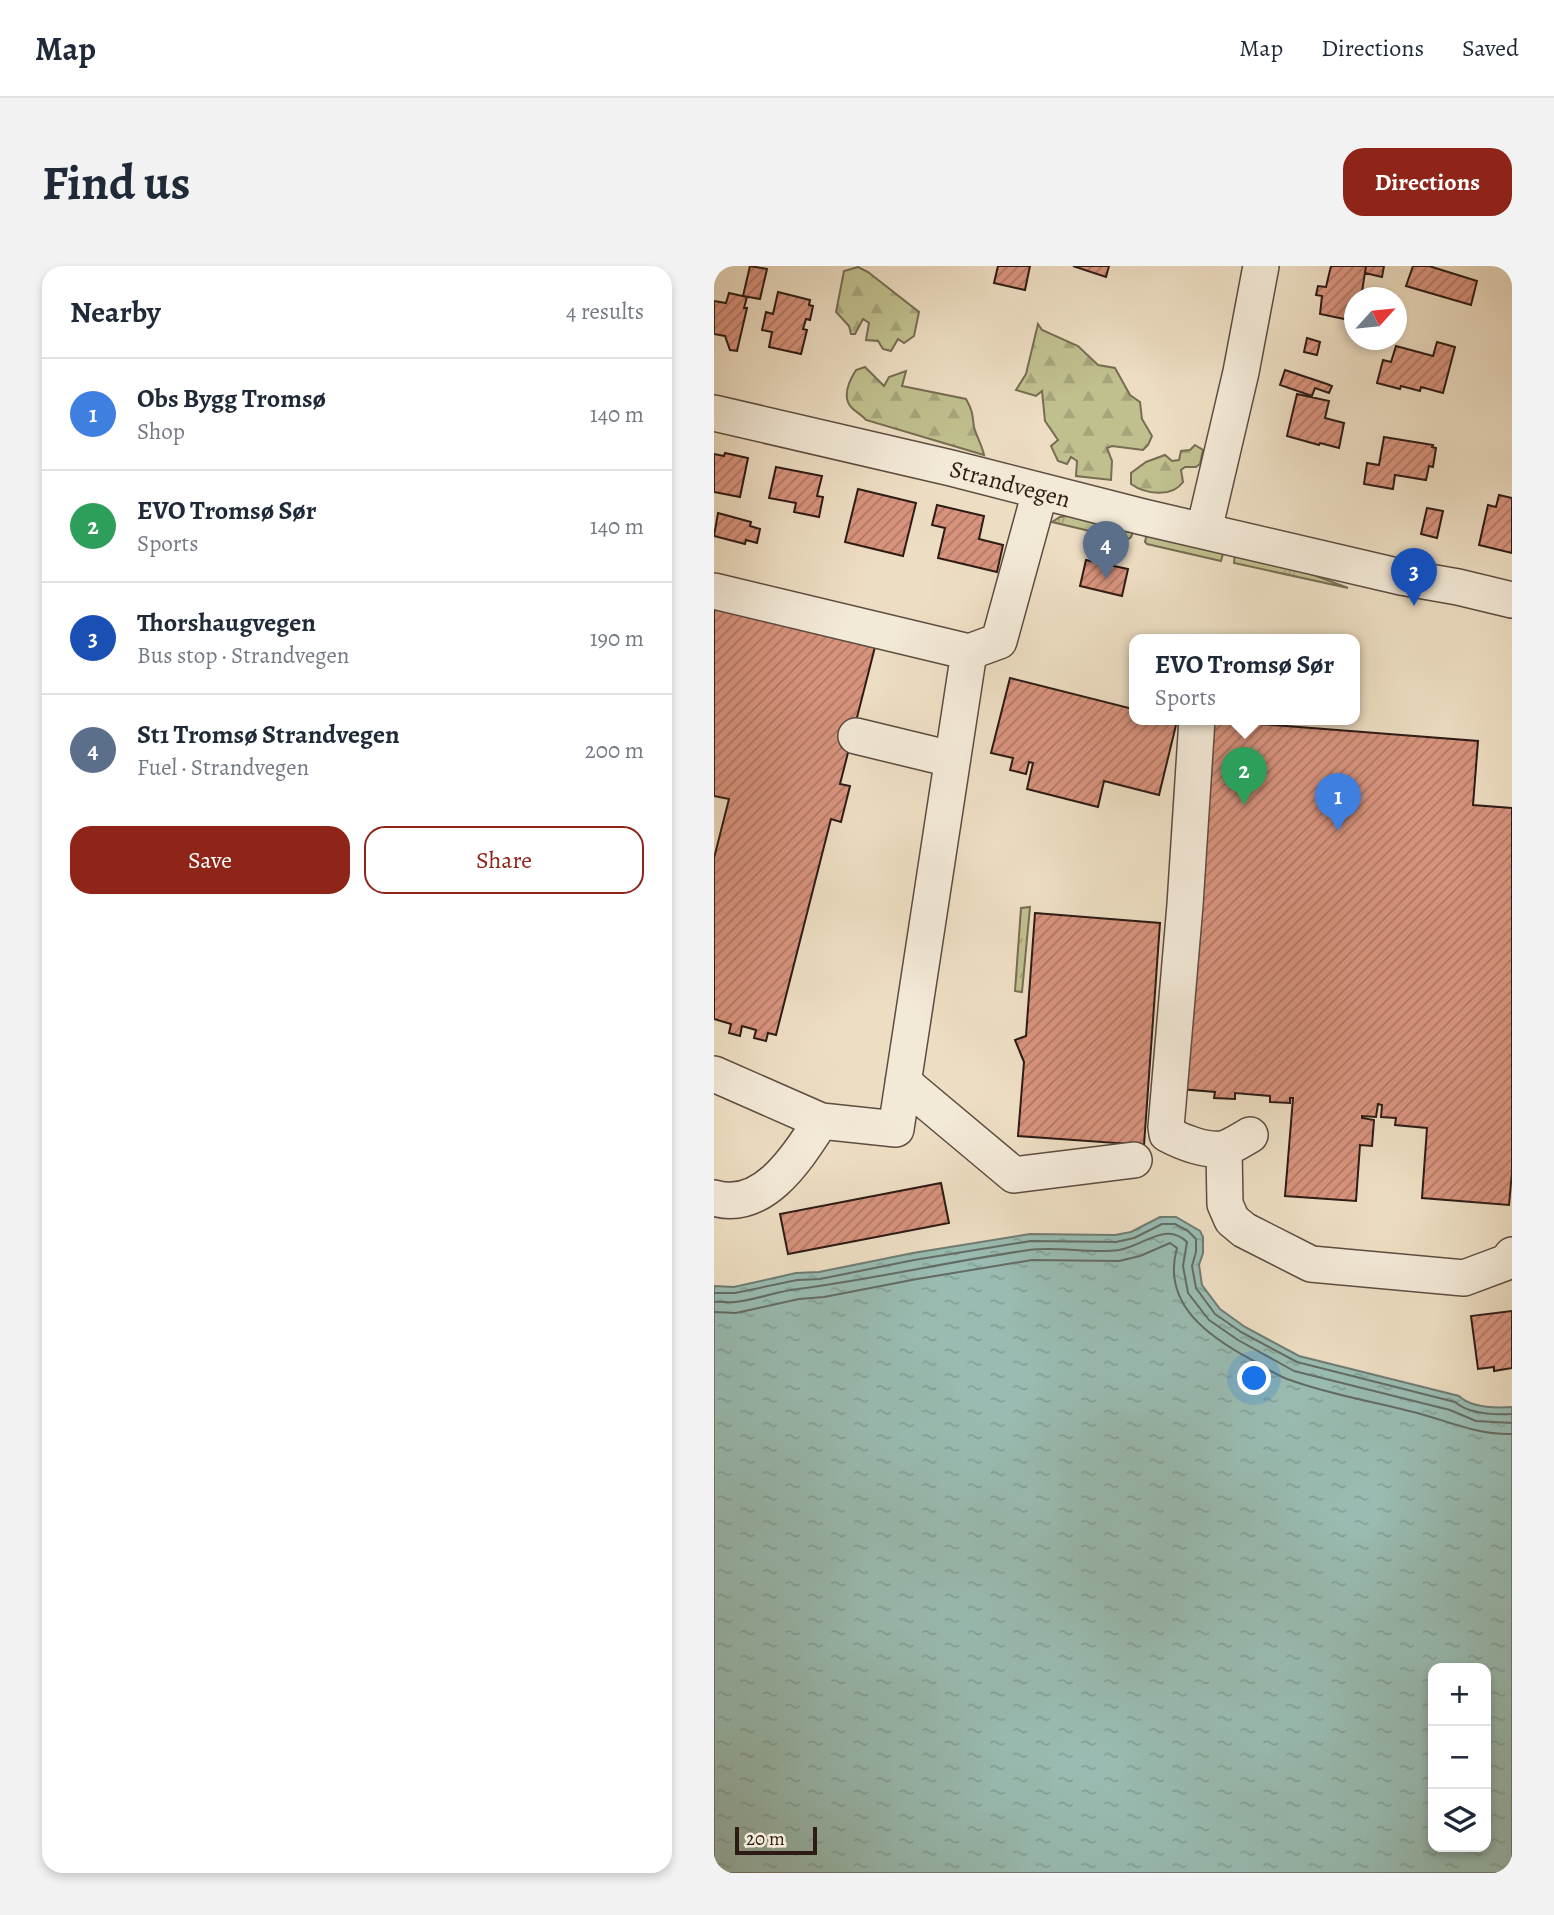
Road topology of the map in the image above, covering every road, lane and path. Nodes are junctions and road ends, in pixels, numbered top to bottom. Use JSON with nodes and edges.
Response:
{"nodes":[{"id":1,"x":1261,"y":266,"type":"edge"},
{"id":2,"x":714,"y":413,"type":"edge"},
{"id":3,"x":1040,"y":492,"type":"junction"},
{"id":4,"x":1204,"y":530,"type":"junction"},
{"id":5,"x":714,"y":590,"type":"edge"},
{"id":6,"x":1512,"y":600,"type":"edge"},
{"id":7,"x":969,"y":652,"type":"junction"},
{"id":8,"x":1198,"y":725,"type":"edge"},
{"id":9,"x":856,"y":736,"type":"dead end"},
{"id":10,"x":951,"y":759,"type":"junction"},
{"id":11,"x":714,"y":1074,"type":"edge"},
{"id":12,"x":903,"y":1082,"type":"junction"},
{"id":13,"x":821,"y":1121,"type":"junction"},
{"id":14,"x":1134,"y":1160,"type":"dead end"},
{"id":15,"x":714,"y":1198,"type":"edge"},
{"id":16,"x":1512,"y":1255,"type":"edge"}],
"edges":[{"from":1,"to":4,"type":"street"},
{"from":2,"to":3,"type":"street","name":"Strandvegen"},
{"from":3,"to":4,"type":"street","name":"Strandvegen"},
{"from":3,"to":7,"type":"street"},
{"from":4,"to":6,"type":"street","name":"Strandvegen"},
{"from":5,"to":7,"type":"street"},
{"from":7,"to":10,"type":"street"},
{"from":8,"to":16,"type":"street"},
{"from":9,"to":10,"type":"street"},
{"from":10,"to":12,"type":"street"},
{"from":11,"to":13,"type":"street"},
{"from":12,"to":13,"type":"street"},
{"from":12,"to":14,"type":"street"},
{"from":13,"to":15,"type":"street"}]}
